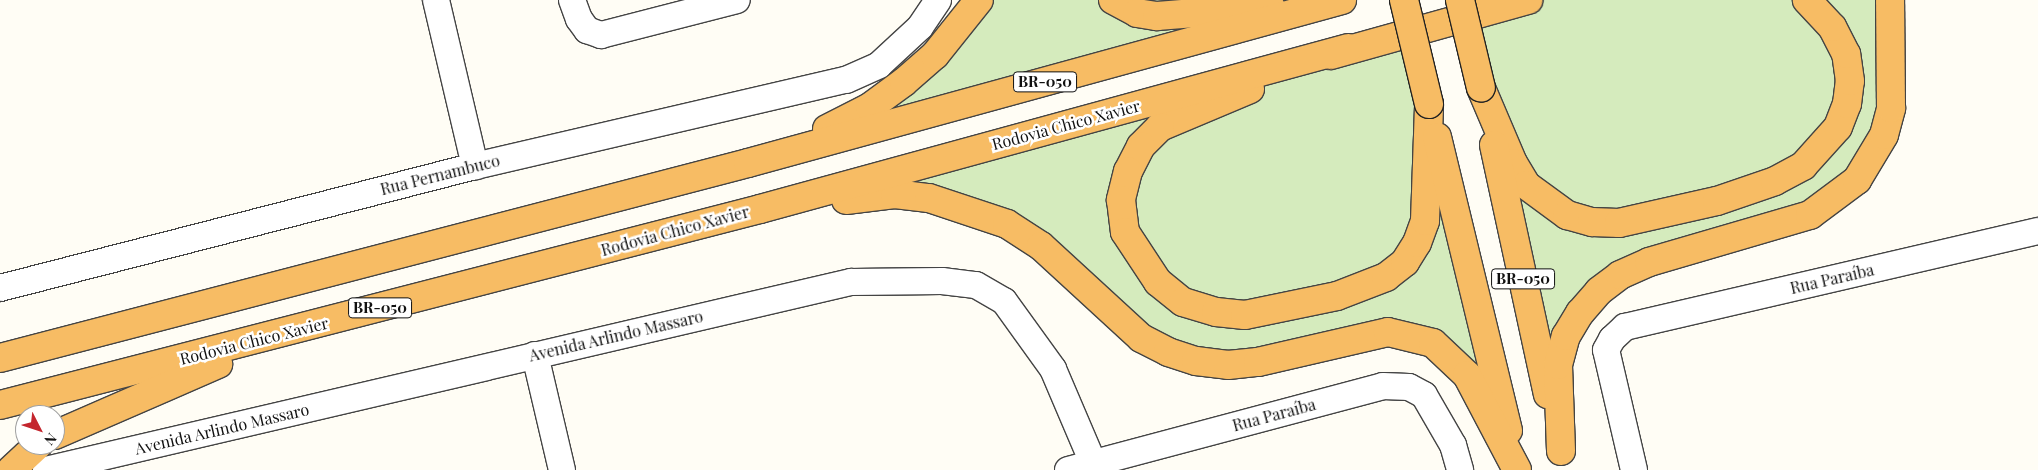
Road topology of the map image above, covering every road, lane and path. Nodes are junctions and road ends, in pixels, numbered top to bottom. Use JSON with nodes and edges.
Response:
{"nodes":[{"id":1,"x":436,"y":0,"type":"edge"},
{"id":2,"x":572,"y":0,"type":"edge"},
{"id":3,"x":737,"y":0,"type":"edge"},
{"id":4,"x":938,"y":0,"type":"edge"},
{"id":5,"x":979,"y":0,"type":"edge"},
{"id":6,"x":1113,"y":0,"type":"edge"},
{"id":7,"x":1404,"y":0,"type":"edge"},
{"id":8,"x":1460,"y":0,"type":"edge"},
{"id":9,"x":1528,"y":0,"type":"edge"},
{"id":10,"x":1807,"y":0,"type":"edge"},
{"id":11,"x":1890,"y":0,"type":"edge"},
{"id":12,"x":1340,"y":1,"type":"edge"},
{"id":13,"x":1348,"y":48,"type":"junction"},
{"id":14,"x":1481,"y":88,"type":"junction"},
{"id":15,"x":1429,"y":104,"type":"junction"},
{"id":16,"x":748,"y":163,"type":"junction"},
{"id":17,"x":475,"y":166,"type":"junction"},
{"id":18,"x":760,"y":209,"type":"junction"},
{"id":19,"x":2038,"y":231,"type":"edge"},
{"id":20,"x":0,"y":288,"type":"edge"},
{"id":21,"x":301,"y":329,"type":"junction"},
{"id":22,"x":534,"y":355,"type":"junction"},
{"id":23,"x":0,"y":358,"type":"edge"},
{"id":24,"x":0,"y":405,"type":"edge"},
{"id":25,"x":65,"y":432,"type":"edge"},
{"id":26,"x":27,"y":455,"type":"edge"},
{"id":27,"x":1563,"y":460,"type":"edge"},
{"id":28,"x":1095,"y":467,"type":"edge"},
{"id":29,"x":11,"y":470,"type":"edge"},
{"id":30,"x":46,"y":470,"type":"edge"},
{"id":31,"x":562,"y":470,"type":"edge"},
{"id":32,"x":1068,"y":470,"type":"edge"},
{"id":33,"x":1460,"y":470,"type":"edge"},
{"id":34,"x":1518,"y":470,"type":"edge"},
{"id":35,"x":1634,"y":470,"type":"edge"}],
"edges":[{"from":1,"to":17,"type":"street"},
{"from":2,"to":3,"type":"street"},
{"from":4,"to":17,"type":"street","name":"Rua Pernambuco"},
{"from":5,"to":16,"type":"highway"},
{"from":6,"to":12,"type":"highway"},
{"from":7,"to":15,"type":"highway","number":"BR-050","bridge":true},
{"from":8,"to":14,"type":"highway","number":"BR-050","bridge":true},
{"from":9,"to":13,"type":"highway"},
{"from":10,"to":14,"type":"highway"},
{"from":11,"to":27,"type":"highway"},
{"from":12,"to":16,"type":"highway","number":"BR-050"},
{"from":13,"to":15,"type":"highway"},
{"from":13,"to":18,"type":"highway","name":"Rodovia Chico Xavier"},
{"from":14,"to":27,"type":"highway","number":"BR-050"},
{"from":15,"to":34,"type":"highway","number":"BR-050"},
{"from":16,"to":23,"type":"highway","number":"BR-050"},
{"from":17,"to":20,"type":"street","name":"Rua Pernambuco"},
{"from":18,"to":21,"type":"highway","name":"Rodovia Chico Xavier","number":"BR-050"},
{"from":18,"to":34,"type":"highway"},
{"from":19,"to":35,"type":"street","name":"Rua Paraíba"},
{"from":21,"to":24,"type":"highway","name":"Rodovia Chico Xavier","number":"BR-050"},
{"from":21,"to":25,"type":"highway"},
{"from":22,"to":28,"type":"street","name":"Avenida Arlindo Massaro"},
{"from":22,"to":30,"type":"street","name":"Avenida Arlindo Massaro"},
{"from":22,"to":31,"type":"street"},
{"from":26,"to":29,"type":"highway"},
{"from":28,"to":32,"type":"street","name":"Rua Paraíba"},
{"from":28,"to":33,"type":"street","name":"Rua Paraíba"}]}
